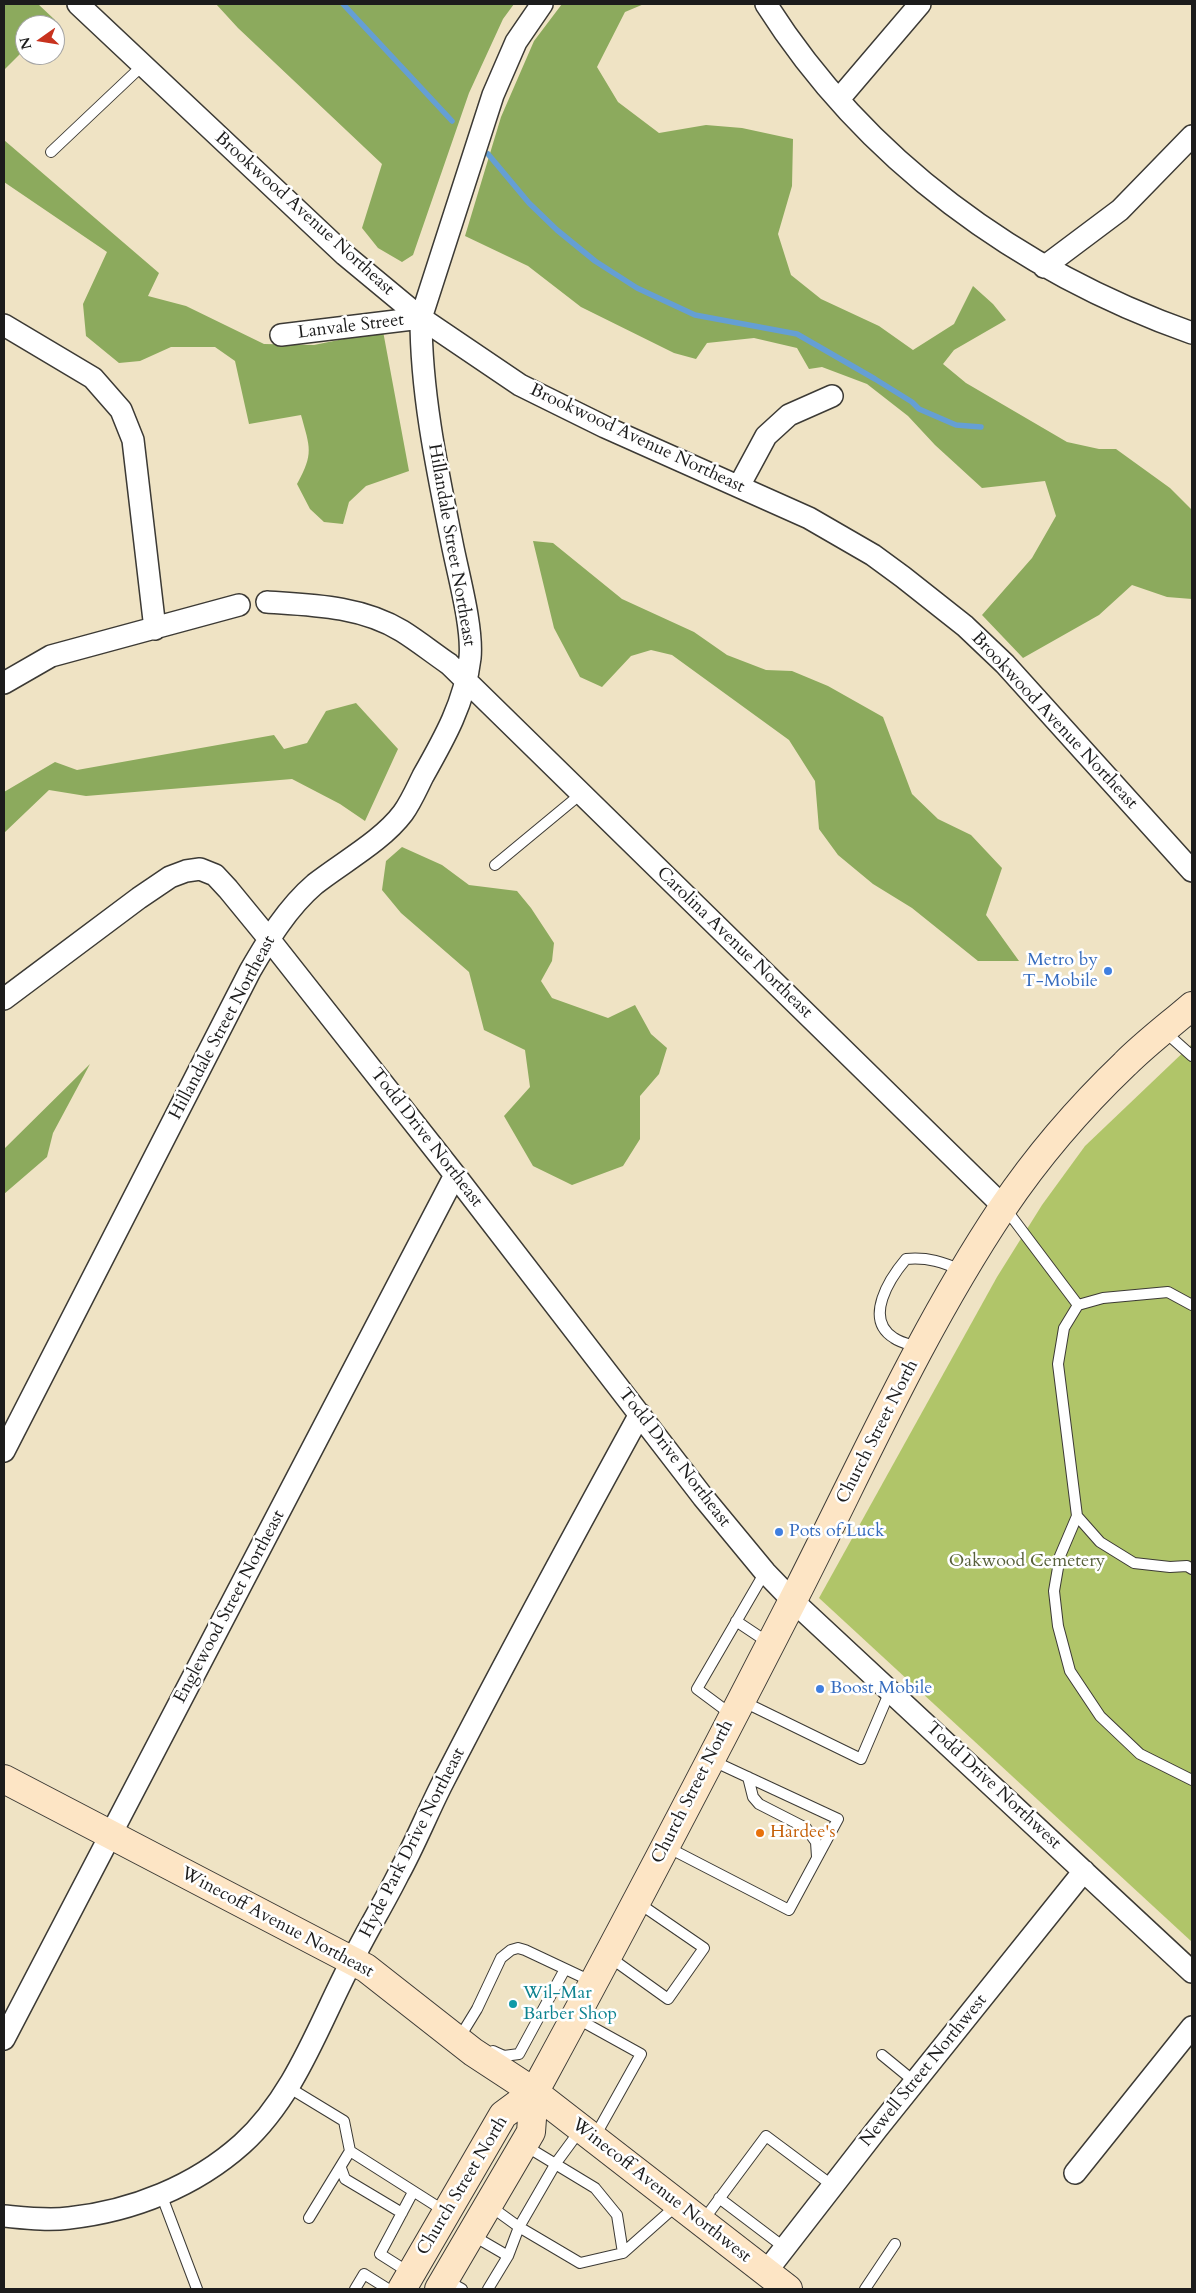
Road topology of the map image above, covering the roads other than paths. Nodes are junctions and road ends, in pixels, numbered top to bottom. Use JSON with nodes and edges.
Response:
{"nodes":[{"id":1,"x":78,"y":4,"type":"edge"},
{"id":2,"x":542,"y":4,"type":"edge"},
{"id":3,"x":766,"y":4,"type":"edge"},
{"id":4,"x":920,"y":4,"type":"edge"},
{"id":5,"x":143,"y":65,"type":"junction"},
{"id":6,"x":839,"y":99,"type":"junction"},
{"id":7,"x":1192,"y":136,"type":"edge"},
{"id":8,"x":50,"y":152,"type":"dead end"},
{"id":9,"x":1044,"y":267,"type":"junction"},
{"id":10,"x":420,"y":318,"type":"junction"},
{"id":11,"x":4,"y":325,"type":"edge"},
{"id":12,"x":1192,"y":333,"type":"edge"},
{"id":13,"x":282,"y":335,"type":"dead end"},
{"id":14,"x":832,"y":396,"type":"dead end"},
{"id":15,"x":740,"y":486,"type":"junction"},
{"id":16,"x":266,"y":602,"type":"dead end"},
{"id":17,"x":239,"y":606,"type":"dead end"},
{"id":18,"x":155,"y":629,"type":"junction"},
{"id":19,"x":465,"y":680,"type":"junction"},
{"id":20,"x":4,"y":682,"type":"edge"},
{"id":21,"x":582,"y":793,"type":"junction"},
{"id":22,"x":495,"y":865,"type":"dead end"},
{"id":23,"x":1192,"y":871,"type":"edge"},
{"id":24,"x":269,"y":938,"type":"junction"},
{"id":25,"x":4,"y":999,"type":"edge"},
{"id":26,"x":1192,"y":1006,"type":"edge"},
{"id":27,"x":1164,"y":1030,"type":"junction"},
{"id":28,"x":1192,"y":1056,"type":"edge"},
{"id":29,"x":455,"y":1175,"type":"junction"},
{"id":30,"x":1004,"y":1207,"type":"junction"},
{"id":31,"x":964,"y":1271,"type":"junction"},
{"id":32,"x":1078,"y":1305,"type":"junction"},
{"id":33,"x":1192,"y":1305,"type":"edge"},
{"id":34,"x":921,"y":1349,"type":"junction"},
{"id":35,"x":640,"y":1414,"type":"junction"},
{"id":36,"x":4,"y":1451,"type":"edge"},
{"id":37,"x":1077,"y":1516,"type":"junction"},
{"id":38,"x":1191,"y":1564,"type":"edge"},
{"id":39,"x":765,"y":1572,"type":"junction"},
{"id":40,"x":793,"y":1601,"type":"junction"},
{"id":41,"x":736,"y":1621,"type":"junction"},
{"id":42,"x":770,"y":1644,"type":"junction"},
{"id":43,"x":890,"y":1691,"type":"junction"},
{"id":44,"x":737,"y":1708,"type":"junction"},
{"id":45,"x":710,"y":1759,"type":"junction"},
{"id":46,"x":748,"y":1777,"type":"junction"},
{"id":47,"x":4,"y":1779,"type":"edge"},
{"id":48,"x":1192,"y":1780,"type":"edge"},
{"id":49,"x":111,"y":1835,"type":"junction"},
{"id":50,"x":665,"y":1846,"type":"junction"},
{"id":51,"x":817,"y":1858,"type":"junction"},
{"id":52,"x":1084,"y":1870,"type":"junction"},
{"id":53,"x":636,"y":1901,"type":"junction"},
{"id":54,"x":608,"y":1956,"type":"junction"},
{"id":55,"x":352,"y":1959,"type":"junction"},
{"id":56,"x":565,"y":1969,"type":"junction"},
{"id":57,"x":1192,"y":1972,"type":"edge"},
{"id":58,"x":594,"y":1982,"type":"junction"},
{"id":59,"x":575,"y":2018,"type":"junction"},
{"id":60,"x":1192,"y":2027,"type":"edge"},
{"id":61,"x":4,"y":2039,"type":"edge"},
{"id":62,"x":475,"y":2042,"type":"junction"},
{"id":63,"x":882,"y":2055,"type":"dead end"},
{"id":64,"x":915,"y":2082,"type":"junction"},
{"id":65,"x":288,"y":2088,"type":"junction"},
{"id":66,"x":534,"y":2092,"type":"junction"},
{"id":67,"x":588,"y":2134,"type":"junction"},
{"id":68,"x":524,"y":2144,"type":"junction"},
{"id":69,"x":350,"y":2151,"type":"junction"},
{"id":70,"x":556,"y":2164,"type":"junction"},
{"id":71,"x":342,"y":2168,"type":"junction"},
{"id":72,"x":1075,"y":2173,"type":"dead end"},
{"id":73,"x":833,"y":2186,"type":"junction"},
{"id":74,"x":413,"y":2192,"type":"junction"},
{"id":75,"x":161,"y":2194,"type":"junction"},
{"id":76,"x":719,"y":2198,"type":"junction"},
{"id":77,"x":489,"y":2204,"type":"junction"},
{"id":78,"x":678,"y":2205,"type":"junction"},
{"id":79,"x":402,"y":2213,"type":"junction"},
{"id":80,"x":446,"y":2213,"type":"junction"},
{"id":81,"x":4,"y":2216,"type":"edge"},
{"id":82,"x":310,"y":2218,"type":"dead end"},
{"id":83,"x":701,"y":2223,"type":"junction"},
{"id":84,"x":519,"y":2227,"type":"junction"},
{"id":85,"x":471,"y":2235,"type":"junction"},
{"id":86,"x":895,"y":2244,"type":"dead end"},
{"id":87,"x":785,"y":2248,"type":"junction"},
{"id":88,"x":623,"y":2254,"type":"junction"},
{"id":89,"x":508,"y":2256,"type":"junction"},
{"id":90,"x":766,"y":2272,"type":"junction"},
{"id":91,"x":407,"y":2281,"type":"edge"},
{"id":92,"x":449,"y":2286,"type":"edge"},
{"id":93,"x":198,"y":2289,"type":"edge"},
{"id":94,"x":355,"y":2289,"type":"edge"},
{"id":95,"x":388,"y":2289,"type":"edge"},
{"id":96,"x":488,"y":2289,"type":"edge"},
{"id":97,"x":788,"y":2289,"type":"edge"},
{"id":98,"x":865,"y":2289,"type":"edge"}],
"edges":[{"from":1,"to":5,"type":"street","name":"Brookwood Avenue Northeast"},
{"from":2,"to":10,"type":"street","name":"Hillandale Street Northeast"},
{"from":3,"to":6,"type":"street"},
{"from":4,"to":6,"type":"street"},
{"from":5,"to":8,"type":"lane"},
{"from":5,"to":10,"type":"street","name":"Brookwood Avenue Northeast"},
{"from":6,"to":9,"type":"street"},
{"from":7,"to":9,"type":"street"},
{"from":9,"to":12,"type":"street"},
{"from":10,"to":13,"type":"street","name":"Lanvale Street"},
{"from":10,"to":15,"type":"street","name":"Brookwood Avenue Northeast"},
{"from":10,"to":19,"type":"street","name":"Hillandale Street Northeast"},
{"from":11,"to":18,"type":"street"},
{"from":14,"to":15,"type":"street"},
{"from":15,"to":23,"type":"street","name":"Brookwood Avenue Northeast"},
{"from":16,"to":19,"type":"street","name":"Carolina Avenue Northeast"},
{"from":17,"to":18,"type":"street"},
{"from":18,"to":20,"type":"street"},
{"from":19,"to":21,"type":"street","name":"Carolina Avenue Northeast"},
{"from":19,"to":24,"type":"street","name":"Hillandale Street Northeast"},
{"from":21,"to":22,"type":"lane"},
{"from":21,"to":30,"type":"street","name":"Carolina Avenue Northeast"},
{"from":24,"to":25,"type":"street","name":"Todd Drive Northeast"},
{"from":24,"to":29,"type":"street","name":"Todd Drive Northeast"},
{"from":24,"to":36,"type":"street","name":"Hillandale Street Northeast"},
{"from":26,"to":27,"type":"main road","name":"Church Street North"},
{"from":27,"to":28,"type":"lane"},
{"from":27,"to":30,"type":"main road","name":"Church Street North"},
{"from":29,"to":35,"type":"street","name":"Todd Drive Northeast"},
{"from":29,"to":49,"type":"street","name":"Englewood Street Northeast"},
{"from":30,"to":31,"type":"main road","name":"Church Street North"},
{"from":30,"to":32,"type":"lane"},
{"from":31,"to":34,"type":"main road","name":"Church Street North"},
{"from":31,"to":34,"type":"lane"},
{"from":32,"to":33,"type":"lane"},
{"from":32,"to":37,"type":"lane"},
{"from":34,"to":40,"type":"main road","name":"Church Street North"},
{"from":35,"to":39,"type":"street","name":"Todd Drive Northeast"},
{"from":35,"to":55,"type":"street","name":"Hyde Park Drive Northeast"},
{"from":37,"to":38,"type":"lane"},
{"from":37,"to":48,"type":"lane"},
{"from":39,"to":40,"type":"street","name":"Todd Drive Northeast"},
{"from":39,"to":41,"type":"lane"},
{"from":40,"to":42,"type":"main road","name":"Church Street North"},
{"from":40,"to":43,"type":"street","name":"Todd Drive Northwest"},
{"from":41,"to":42,"type":"lane"},
{"from":41,"to":44,"type":"lane"},
{"from":42,"to":44,"type":"main road","name":"Church Street North"},
{"from":43,"to":44,"type":"lane"},
{"from":43,"to":52,"type":"street","name":"Todd Drive Northwest"},
{"from":44,"to":45,"type":"main road","name":"Church Street North"},
{"from":45,"to":46,"type":"lane"},
{"from":45,"to":50,"type":"main road","name":"Church Street North"},
{"from":46,"to":51,"type":"lane"},
{"from":46,"to":51,"type":"lane"},
{"from":47,"to":49,"type":"main road","name":"Winecoff Avenue Northeast"},
{"from":49,"to":55,"type":"main road","name":"Winecoff Avenue Northeast"},
{"from":49,"to":61,"type":"street","name":"Englewood Street Northeast"},
{"from":50,"to":51,"type":"lane"},
{"from":50,"to":53,"type":"main road","name":"Church Street North"},
{"from":52,"to":57,"type":"street","name":"Todd Drive Northwest"},
{"from":52,"to":64,"type":"street","name":"Newell Street Northwest"},
{"from":53,"to":54,"type":"main road","name":"Church Street North"},
{"from":53,"to":54,"type":"lane"},
{"from":54,"to":58,"type":"main road","name":"Church Street North"},
{"from":55,"to":62,"type":"main road","name":"Winecoff Avenue Northeast"},
{"from":55,"to":65,"type":"street","name":"Hyde Park Drive Northeast"},
{"from":56,"to":58,"type":"lane"},
{"from":56,"to":62,"type":"lane"},
{"from":56,"to":62,"type":"lane"},
{"from":58,"to":59,"type":"main road","name":"Church Street North"},
{"from":59,"to":66,"type":"main road","name":"Church Street North"},
{"from":59,"to":67,"type":"lane"},
{"from":60,"to":72,"type":"street"},
{"from":62,"to":66,"type":"main road","name":"Winecoff Avenue Northeast"},
{"from":63,"to":64,"type":"lane"},
{"from":64,"to":73,"type":"street","name":"Newell Street Northwest"},
{"from":65,"to":69,"type":"lane"},
{"from":65,"to":75,"type":"street","name":"Hyde Park Drive Northeast"},
{"from":66,"to":67,"type":"main road","name":"Winecoff Avenue Northwest"},
{"from":66,"to":68,"type":"main road","name":"Church Street North"},
{"from":66,"to":80,"type":"main road","name":"Church Street North"},
{"from":67,"to":70,"type":"lane"},
{"from":67,"to":78,"type":"main road","name":"Winecoff Avenue Northwest"},
{"from":68,"to":70,"type":"lane"},
{"from":68,"to":77,"type":"main road","name":"Church Street North"},
{"from":69,"to":71,"type":"lane"},
{"from":69,"to":74,"type":"lane"},
{"from":70,"to":84,"type":"lane"},
{"from":70,"to":88,"type":"lane"},
{"from":71,"to":79,"type":"lane"},
{"from":71,"to":82,"type":"lane"},
{"from":73,"to":76,"type":"lane"},
{"from":73,"to":87,"type":"street","name":"Newell Street Northwest"},
{"from":74,"to":79,"type":"lane"},
{"from":74,"to":80,"type":"lane"},
{"from":75,"to":81,"type":"street","name":"Hyde Park Drive Northeast"},
{"from":75,"to":93,"type":"lane"},
{"from":76,"to":83,"type":"lane"},
{"from":76,"to":87,"type":"lane"},
{"from":77,"to":84,"type":"lane"},
{"from":77,"to":85,"type":"main road","name":"Church Street North"},
{"from":78,"to":83,"type":"main road","name":"Winecoff Avenue Northwest"},
{"from":78,"to":88,"type":"lane"},
{"from":79,"to":91,"type":"lane"},
{"from":80,"to":91,"type":"main road","name":"Church Street North"},
{"from":83,"to":90,"type":"main road","name":"Winecoff Avenue Northwest"},
{"from":84,"to":88,"type":"lane"},
{"from":84,"to":89,"type":"lane"},
{"from":85,"to":89,"type":"lane"},
{"from":85,"to":92,"type":"main road","name":"Church Street North"},
{"from":86,"to":98,"type":"lane"},
{"from":87,"to":90,"type":"street","name":"Newell Street Northwest"},
{"from":89,"to":96,"type":"lane"},
{"from":90,"to":97,"type":"main road","name":"Winecoff Avenue Northwest"},
{"from":94,"to":95,"type":"lane"}]}
